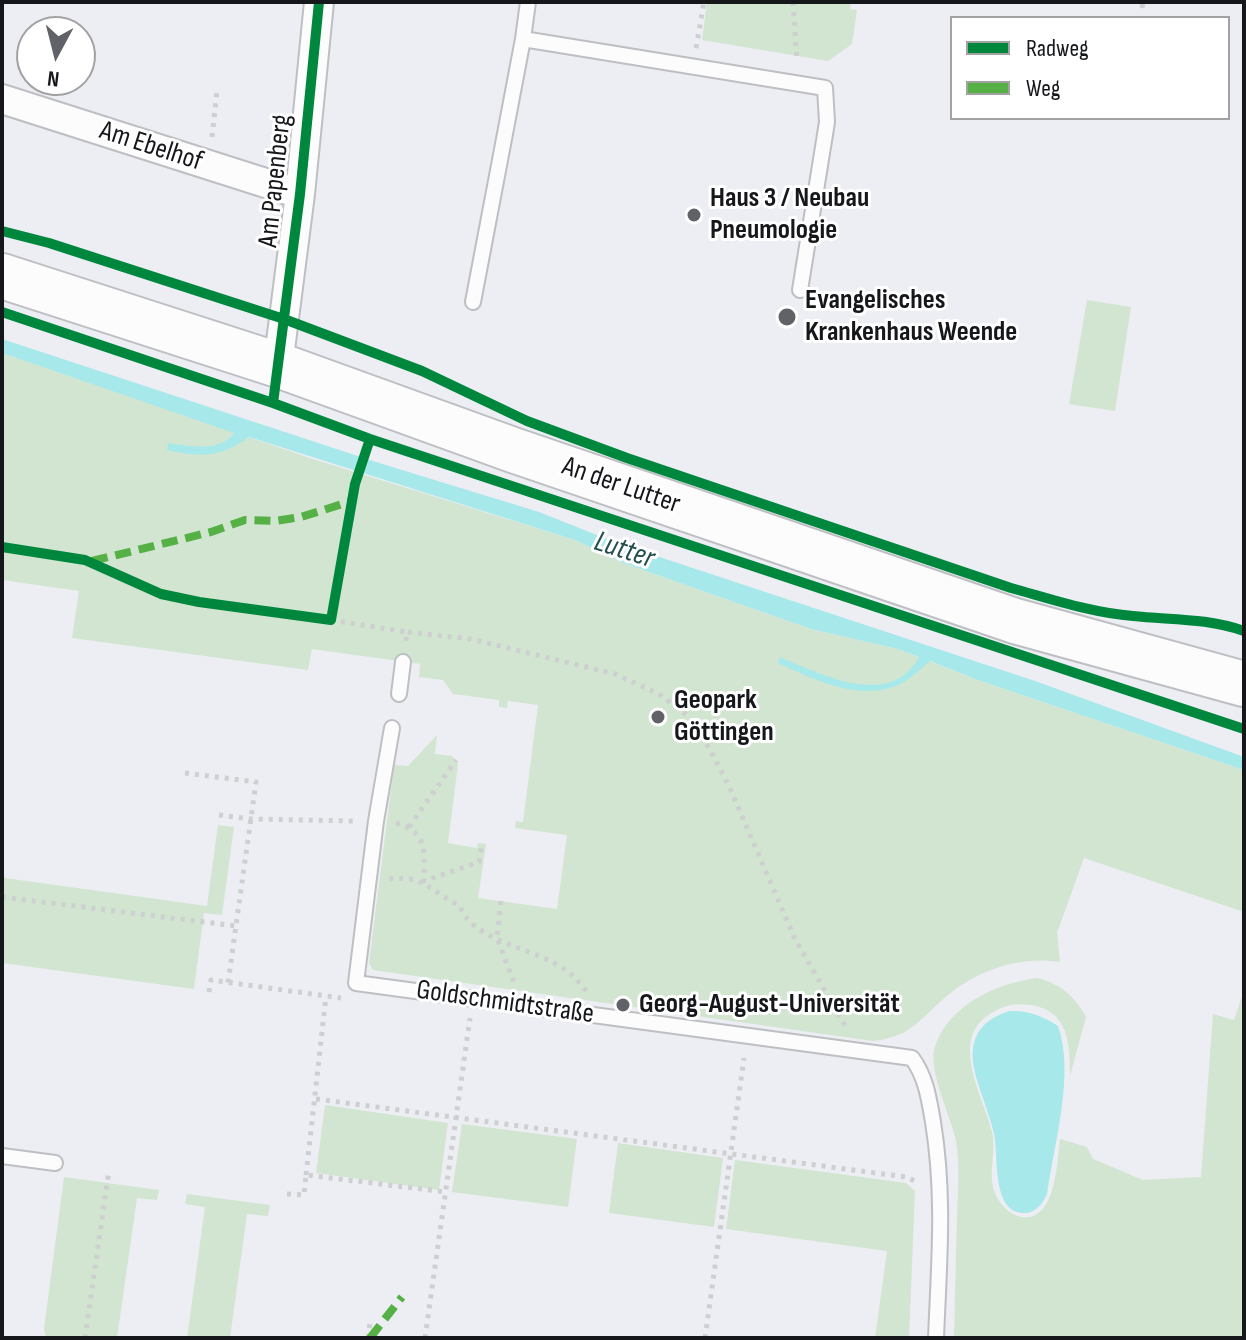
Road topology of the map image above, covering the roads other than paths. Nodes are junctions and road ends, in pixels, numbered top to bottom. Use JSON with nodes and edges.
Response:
{"nodes":[{"id":1,"x":319,"y":2,"type":"edge"},
{"id":2,"x":528,"y":2,"type":"edge"},
{"id":3,"x":523,"y":39,"type":"junction"},
{"id":4,"x":2,"y":99,"type":"edge"},
{"id":5,"x":300,"y":194,"type":"junction"},
{"id":6,"x":2,"y":276,"type":"edge"},
{"id":7,"x":800,"y":290,"type":"dead end"},
{"id":8,"x":473,"y":302,"type":"dead end"},
{"id":9,"x":278,"y":365,"type":"junction"},
{"id":10,"x":403,"y":662,"type":"dead end"},
{"id":11,"x":1244,"y":684,"type":"edge"},
{"id":12,"x":399,"y":694,"type":"dead end"},
{"id":13,"x":392,"y":728,"type":"dead end"},
{"id":14,"x":2,"y":1156,"type":"edge"},
{"id":15,"x":55,"y":1163,"type":"dead end"},
{"id":16,"x":936,"y":1338,"type":"edge"}],
"edges":[{"from":1,"to":5,"type":"street","name":"Am Papenberg"},
{"from":2,"to":3,"type":"lane"},
{"from":3,"to":7,"type":"lane"},
{"from":3,"to":8,"type":"lane"},
{"from":4,"to":5,"type":"street","name":"Am Ebelhof"},
{"from":5,"to":9,"type":"street","name":"Am Papenberg"},
{"from":6,"to":9,"type":"main road","name":"An der Lutter"},
{"from":9,"to":11,"type":"main road","name":"An der Lutter"},
{"from":10,"to":12,"type":"lane"},
{"from":13,"to":16,"type":"lane","name":"Goldschmidtstraße"},
{"from":14,"to":15,"type":"lane"}]}
